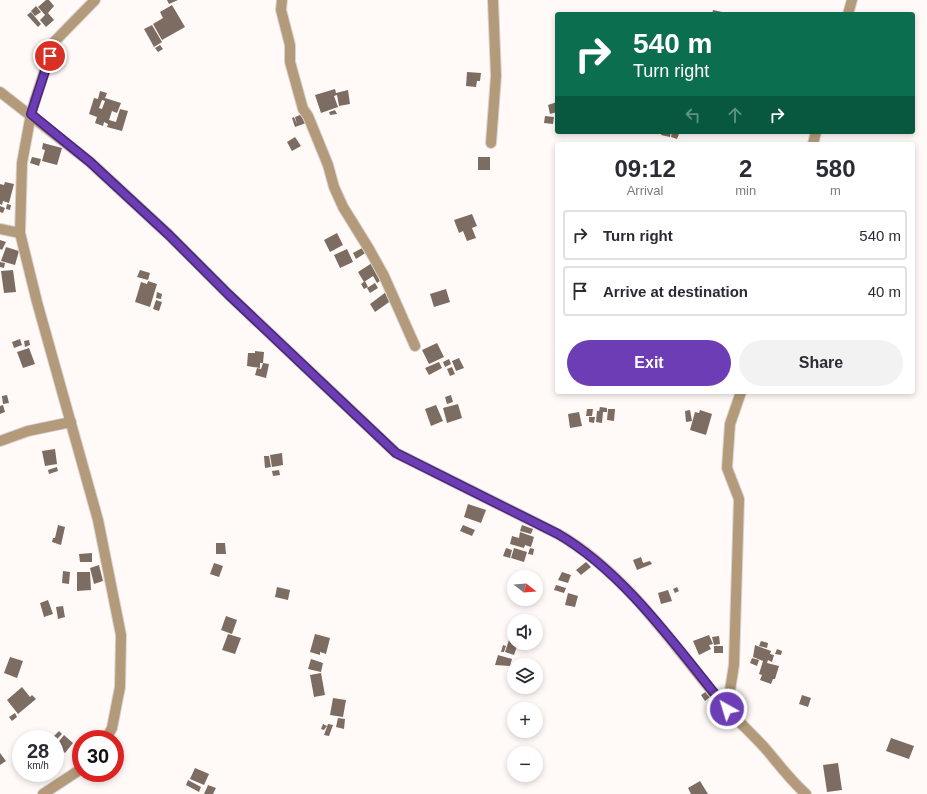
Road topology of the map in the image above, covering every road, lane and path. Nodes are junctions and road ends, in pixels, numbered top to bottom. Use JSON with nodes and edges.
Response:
{"nodes":[{"id":1,"x":95,"y":0,"type":"edge"},
{"id":2,"x":282,"y":0,"type":"edge"},
{"id":3,"x":493,"y":0,"type":"edge"},
{"id":4,"x":852,"y":0,"type":"edge"},
{"id":5,"x":849,"y":12,"type":"edge"},
{"id":6,"x":0,"y":92,"type":"edge"},
{"id":7,"x":31,"y":114,"type":"junction"},
{"id":8,"x":491,"y":143,"type":"dead end"},
{"id":9,"x":0,"y":230,"type":"edge"},
{"id":10,"x":20,"y":233,"type":"junction"},
{"id":11,"x":415,"y":346,"type":"dead end"},
{"id":12,"x":739,"y":394,"type":"edge"},
{"id":13,"x":71,"y":422,"type":"junction"},
{"id":14,"x":0,"y":441,"type":"edge"},
{"id":15,"x":727,"y":709,"type":"junction"},
{"id":16,"x":111,"y":730,"type":"edge"},
{"id":17,"x":72,"y":775,"type":"edge"},
{"id":18,"x":43,"y":794,"type":"edge"},
{"id":19,"x":806,"y":794,"type":"edge"}],
"edges":[{"from":1,"to":7,"type":"street"},
{"from":2,"to":11,"type":"street"},
{"from":3,"to":8,"type":"street"},
{"from":4,"to":5,"type":"street"},
{"from":6,"to":7,"type":"street"},
{"from":7,"to":10,"type":"street"},
{"from":7,"to":15,"type":"street"},
{"from":9,"to":10,"type":"street"},
{"from":10,"to":13,"type":"street"},
{"from":12,"to":15,"type":"street"},
{"from":13,"to":14,"type":"street"},
{"from":13,"to":16,"type":"street"},
{"from":15,"to":19,"type":"street"},
{"from":17,"to":18,"type":"street"}]}
